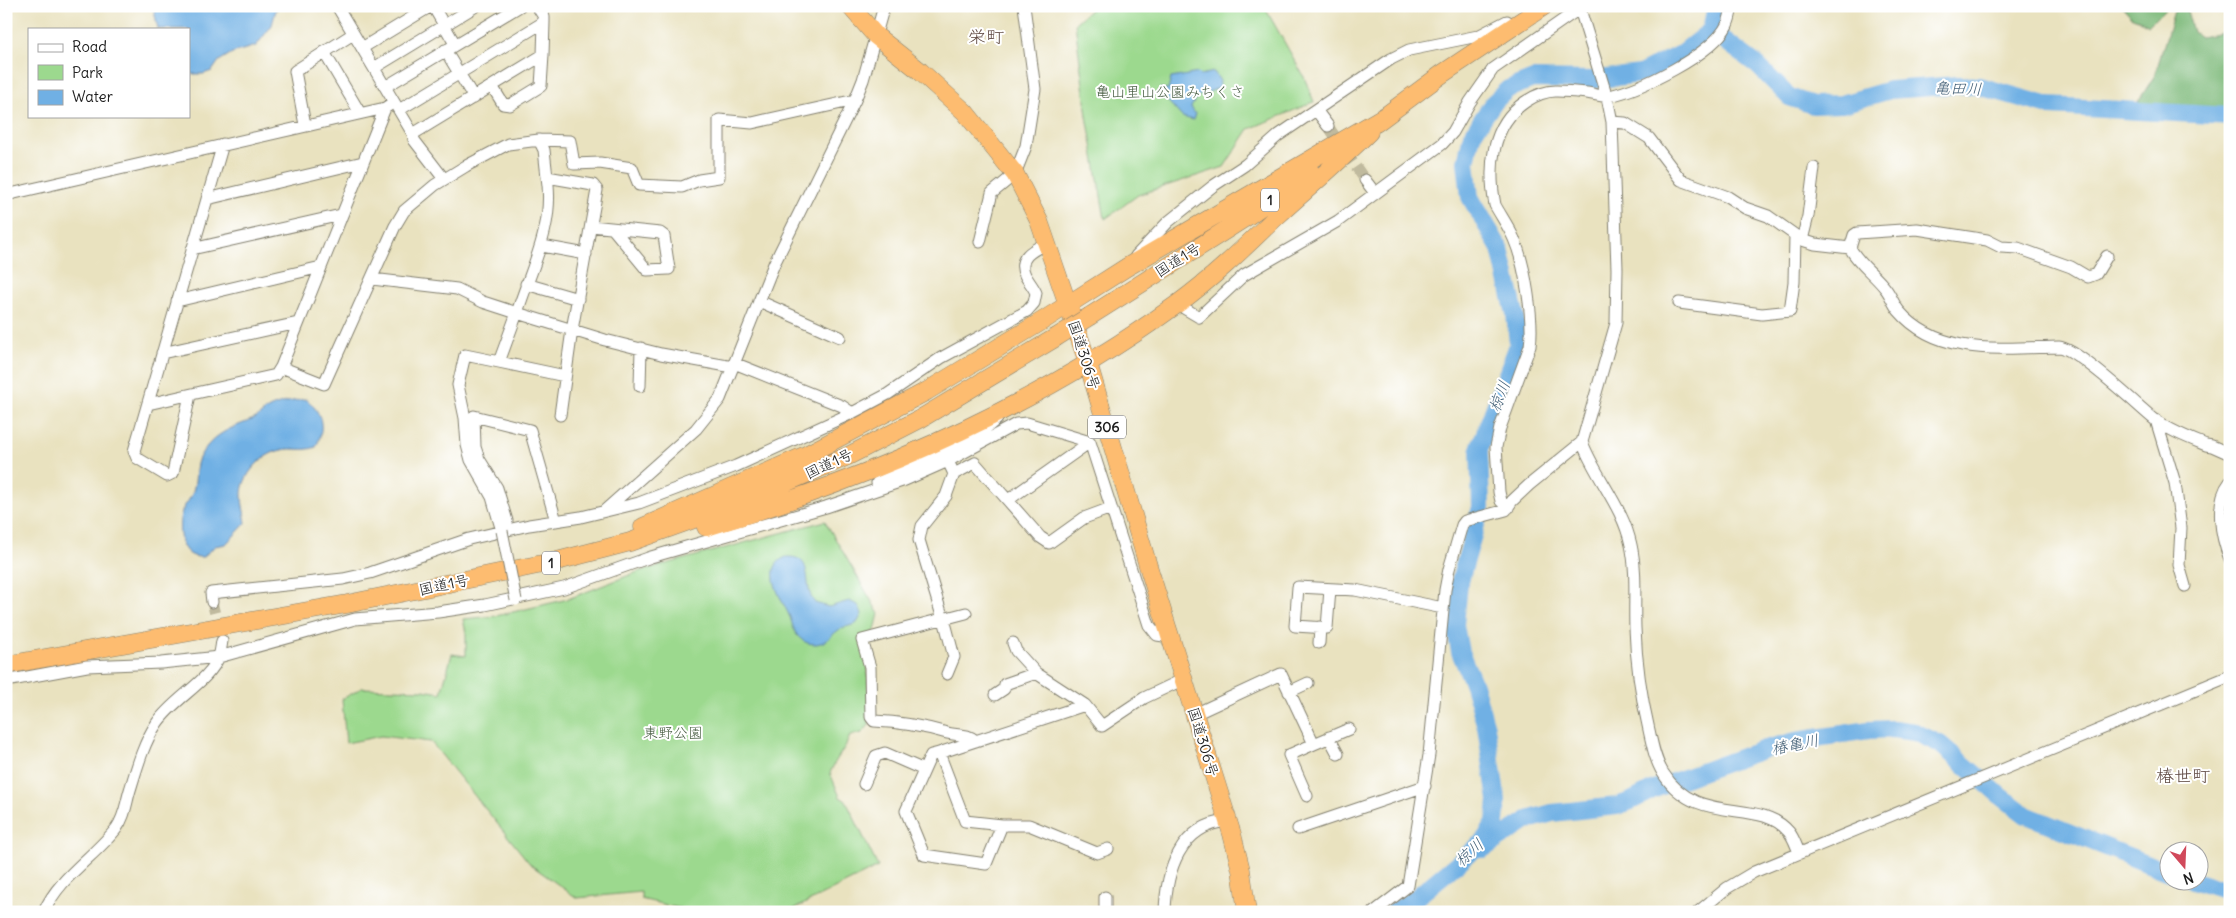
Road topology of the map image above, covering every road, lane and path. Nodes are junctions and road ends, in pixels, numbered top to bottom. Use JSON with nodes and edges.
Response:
{"nodes":[{"id":1,"x":337,"y":6,"type":"edge"},
{"id":2,"x":432,"y":6,"type":"edge"},
{"id":3,"x":476,"y":6,"type":"edge"},
{"id":4,"x":520,"y":6,"type":"edge"},
{"id":5,"x":537,"y":6,"type":"edge"},
{"id":6,"x":850,"y":6,"type":"edge"},
{"id":7,"x":884,"y":6,"type":"edge"},
{"id":8,"x":1024,"y":6,"type":"edge"},
{"id":9,"x":1530,"y":6,"type":"edge"},
{"id":10,"x":1544,"y":6,"type":"edge"},
{"id":11,"x":1732,"y":6,"type":"edge"},
{"id":12,"x":1580,"y":7,"type":"edge"},
{"id":13,"x":544,"y":22,"type":"junction"},
{"id":14,"x":444,"y":25,"type":"junction"},
{"id":15,"x":353,"y":34,"type":"junction"},
{"id":16,"x":876,"y":36,"type":"junction"},
{"id":17,"x":450,"y":47,"type":"junction"},
{"id":18,"x":362,"y":48,"type":"junction"},
{"id":19,"x":324,"y":52,"type":"junction"},
{"id":20,"x":543,"y":55,"type":"junction"},
{"id":21,"x":374,"y":68,"type":"junction"},
{"id":22,"x":459,"y":74,"type":"junction"},
{"id":23,"x":492,"y":86,"type":"junction"},
{"id":24,"x":385,"y":87,"type":"junction"},
{"id":25,"x":1607,"y":97,"type":"junction"},
{"id":26,"x":474,"y":98,"type":"junction"},
{"id":27,"x":855,"y":100,"type":"junction"},
{"id":28,"x":392,"y":107,"type":"junction"},
{"id":29,"x":1316,"y":110,"type":"junction"},
{"id":30,"x":360,"y":113,"type":"junction"},
{"id":31,"x":1385,"y":116,"type":"junction"},
{"id":32,"x":1612,"y":122,"type":"junction"},
{"id":33,"x":305,"y":125,"type":"junction"},
{"id":34,"x":1328,"y":126,"type":"tunnel mouth"},
{"id":35,"x":413,"y":134,"type":"junction"},
{"id":36,"x":539,"y":140,"type":"junction"},
{"id":37,"x":223,"y":144,"type":"junction"},
{"id":38,"x":363,"y":162,"type":"junction"},
{"id":39,"x":1814,"y":168,"type":"dead end"},
{"id":40,"x":1015,"y":174,"type":"junction"},
{"id":41,"x":547,"y":177,"type":"junction"},
{"id":42,"x":444,"y":179,"type":"junction"},
{"id":43,"x":1365,"y":180,"type":"tunnel mouth"},
{"id":44,"x":1375,"y":194,"type":"junction"},
{"id":45,"x":6,"y":195,"type":"edge"},
{"id":46,"x":206,"y":199,"type":"junction"},
{"id":47,"x":341,"y":215,"type":"junction"},
{"id":48,"x":591,"y":226,"type":"junction"},
{"id":49,"x":614,"y":230,"type":"junction"},
{"id":50,"x":1798,"y":238,"type":"junction"},
{"id":51,"x":980,"y":242,"type":"dead end"},
{"id":52,"x":1048,"y":243,"type":"junction"},
{"id":53,"x":542,"y":246,"type":"junction"},
{"id":54,"x":1850,"y":248,"type":"junction"},
{"id":55,"x":192,"y":250,"type":"junction"},
{"id":56,"x":586,"y":254,"type":"junction"},
{"id":57,"x":2106,"y":256,"type":"dead end"},
{"id":58,"x":1127,"y":267,"type":"junction"},
{"id":59,"x":321,"y":268,"type":"junction"},
{"id":60,"x":372,"y":279,"type":"junction"},
{"id":61,"x":526,"y":284,"type":"junction"},
{"id":62,"x":578,"y":299,"type":"junction"},
{"id":63,"x":177,"y":301,"type":"junction"},
{"id":64,"x":759,"y":302,"type":"junction"},
{"id":65,"x":1680,"y":303,"type":"dead end"},
{"id":66,"x":1068,"y":304,"type":"junction"},
{"id":67,"x":1177,"y":304,"type":"junction"},
{"id":68,"x":517,"y":314,"type":"junction"},
{"id":69,"x":298,"y":323,"type":"junction"},
{"id":70,"x":572,"y":330,"type":"junction"},
{"id":71,"x":840,"y":337,"type":"dead end"},
{"id":72,"x":641,"y":348,"type":"junction"},
{"id":73,"x":162,"y":353,"type":"junction"},
{"id":74,"x":499,"y":362,"type":"junction"},
{"id":75,"x":1088,"y":363,"type":"junction"},
{"id":76,"x":734,"y":365,"type":"junction"},
{"id":77,"x":281,"y":368,"type":"junction"},
{"id":78,"x":565,"y":376,"type":"junction"},
{"id":79,"x":640,"y":386,"type":"dead end"},
{"id":80,"x":190,"y":394,"type":"junction"},
{"id":81,"x":148,"y":404,"type":"junction"},
{"id":82,"x":1013,"y":405,"type":"junction"},
{"id":83,"x":852,"y":413,"type":"junction"},
{"id":84,"x":560,"y":416,"type":"dead end"},
{"id":85,"x":2156,"y":420,"type":"junction"},
{"id":86,"x":1090,"y":442,"type":"junction"},
{"id":87,"x":1582,"y":442,"type":"junction"},
{"id":88,"x":2230,"y":454,"type":"edge"},
{"id":89,"x":948,"y":461,"type":"junction"},
{"id":90,"x":954,"y":474,"type":"junction"},
{"id":91,"x":2230,"y":482,"type":"edge"},
{"id":92,"x":1008,"y":500,"type":"junction"},
{"id":93,"x":826,"y":507,"type":"junction"},
{"id":94,"x":1112,"y":508,"type":"junction"},
{"id":95,"x":1504,"y":510,"type":"junction"},
{"id":96,"x":603,"y":513,"type":"junction"},
{"id":97,"x":556,"y":521,"type":"junction"},
{"id":98,"x":504,"y":526,"type":"junction"},
{"id":99,"x":630,"y":542,"type":"junction"},
{"id":100,"x":2230,"y":559,"type":"edge"},
{"id":101,"x":557,"y":562,"type":"junction"},
{"id":102,"x":2184,"y":586,"type":"dead end"},
{"id":103,"x":1330,"y":589,"type":"junction"},
{"id":104,"x":516,"y":600,"type":"junction"},
{"id":105,"x":212,"y":602,"type":"dead end"},
{"id":106,"x":1443,"y":608,"type":"junction"},
{"id":107,"x":966,"y":613,"type":"dead end"},
{"id":108,"x":943,"y":619,"type":"junction"},
{"id":109,"x":1320,"y":627,"type":"junction"},
{"id":110,"x":1170,"y":637,"type":"junction"},
{"id":111,"x":222,"y":641,"type":"tunnel mouth"},
{"id":112,"x":1013,"y":643,"type":"dead end"},
{"id":113,"x":1319,"y":643,"type":"dead end"},
{"id":114,"x":219,"y":657,"type":"junction"},
{"id":115,"x":6,"y":665,"type":"edge"},
{"id":116,"x":1036,"y":673,"type":"junction"},
{"id":117,"x":947,"y":674,"type":"dead end"},
{"id":118,"x":2230,"y":676,"type":"edge"},
{"id":119,"x":1184,"y":679,"type":"junction"},
{"id":120,"x":6,"y":681,"type":"edge"},
{"id":121,"x":1308,"y":683,"type":"dead end"},
{"id":122,"x":1289,"y":692,"type":"junction"},
{"id":123,"x":995,"y":695,"type":"dead end"},
{"id":124,"x":1085,"y":705,"type":"junction"},
{"id":125,"x":1195,"y":714,"type":"junction"},
{"id":126,"x":1349,"y":729,"type":"dead end"},
{"id":127,"x":1329,"y":737,"type":"junction"},
{"id":128,"x":976,"y":741,"type":"junction"},
{"id":129,"x":1314,"y":744,"type":"junction"},
{"id":130,"x":938,"y":754,"type":"junction"},
{"id":131,"x":1338,"y":754,"type":"dead end"},
{"id":132,"x":924,"y":770,"type":"junction"},
{"id":133,"x":864,"y":784,"type":"dead end"},
{"id":134,"x":1425,"y":786,"type":"junction"},
{"id":135,"x":1307,"y":796,"type":"dead end"},
{"id":136,"x":1228,"y":820,"type":"junction"},
{"id":137,"x":1002,"y":825,"type":"junction"},
{"id":138,"x":1298,"y":829,"type":"dead end"},
{"id":139,"x":1108,"y":849,"type":"dead end"},
{"id":140,"x":1799,"y":852,"type":"junction"},
{"id":141,"x":1105,"y":898,"type":"dead end"},
{"id":142,"x":44,"y":912,"type":"edge"},
{"id":143,"x":1105,"y":912,"type":"edge"},
{"id":144,"x":1165,"y":912,"type":"edge"},
{"id":145,"x":1248,"y":912,"type":"edge"},
{"id":146,"x":1374,"y":912,"type":"edge"},
{"id":147,"x":1698,"y":912,"type":"edge"}],
"edges":[{"from":1,"to":15,"type":"street"},
{"from":2,"to":14,"type":"street"},
{"from":2,"to":18,"type":"street"},
{"from":3,"to":14,"type":"street"},
{"from":4,"to":17,"type":"street"},
{"from":5,"to":13,"type":"street"},
{"from":6,"to":16,"type":"highway","name":"国道306号","number":"306"},
{"from":7,"to":16,"type":"street"},
{"from":8,"to":40,"type":"street"},
{"from":9,"to":29,"type":"street"},
{"from":10,"to":31,"type":"highway","name":"国道1号","number":"1"},
{"from":11,"to":25,"type":"street"},
{"from":12,"to":25,"type":"street"},
{"from":12,"to":44,"type":"street"},
{"from":13,"to":20,"type":"street"},
{"from":13,"to":22,"type":"street"},
{"from":14,"to":17,"type":"street"},
{"from":14,"to":21,"type":"street"},
{"from":15,"to":18,"type":"street"},
{"from":15,"to":19,"type":"street"},
{"from":16,"to":27,"type":"street"},
{"from":16,"to":40,"type":"highway","name":"国道306号","number":"306"},
{"from":17,"to":22,"type":"street"},
{"from":17,"to":24,"type":"street"},
{"from":18,"to":21,"type":"street"},
{"from":19,"to":30,"type":"street"},
{"from":19,"to":33,"type":"street"},
{"from":20,"to":23,"type":"street"},
{"from":20,"to":23,"type":"street"},
{"from":21,"to":24,"type":"street"},
{"from":22,"to":26,"type":"street"},
{"from":22,"to":28,"type":"street"},
{"from":23,"to":26,"type":"street"},
{"from":24,"to":28,"type":"street"},
{"from":25,"to":32,"type":"street"},
{"from":25,"to":95,"type":"street"},
{"from":26,"to":35,"type":"street"},
{"from":27,"to":36,"type":"street"},
{"from":27,"to":64,"type":"street"},
{"from":28,"to":30,"type":"street"},
{"from":28,"to":35,"type":"street"},
{"from":28,"to":38,"type":"street"},
{"from":29,"to":34,"type":"street"},
{"from":29,"to":58,"type":"street"},
{"from":30,"to":33,"type":"street"},
{"from":31,"to":58,"type":"highway"},
{"from":31,"to":67,"type":"highway"},
{"from":31,"to":99,"type":"highway","name":"国道1号","number":"1","bridge":true},
{"from":32,"to":50,"type":"street"},
{"from":32,"to":87,"type":"street"},
{"from":33,"to":37,"type":"street"},
{"from":35,"to":42,"type":"street"},
{"from":36,"to":41,"type":"street"},
{"from":36,"to":42,"type":"street"},
{"from":37,"to":45,"type":"street"},
{"from":37,"to":46,"type":"street"},
{"from":38,"to":46,"type":"street"},
{"from":38,"to":47,"type":"street"},
{"from":39,"to":50,"type":"street"},
{"from":40,"to":51,"type":"street"},
{"from":40,"to":52,"type":"highway","name":"国道306号","number":"306"},
{"from":41,"to":48,"type":"street"},
{"from":41,"to":53,"type":"street"},
{"from":42,"to":60,"type":"street"},
{"from":43,"to":44,"type":"street"},
{"from":44,"to":67,"type":"street"},
{"from":46,"to":55,"type":"street"},
{"from":47,"to":55,"type":"street"},
{"from":47,"to":59,"type":"street"},
{"from":48,"to":49,"type":"street"},
{"from":48,"to":56,"type":"street"},
{"from":49,"to":49,"type":"street"},
{"from":50,"to":54,"type":"street"},
{"from":50,"to":65,"type":"street"},
{"from":52,"to":66,"type":"highway","name":"国道306号","number":"306"},
{"from":52,"to":83,"type":"street"},
{"from":53,"to":56,"type":"street"},
{"from":53,"to":61,"type":"street"},
{"from":54,"to":57,"type":"street"},
{"from":54,"to":85,"type":"street"},
{"from":55,"to":63,"type":"street"},
{"from":56,"to":62,"type":"street"},
{"from":58,"to":66,"type":"highway"},
{"from":59,"to":63,"type":"street"},
{"from":59,"to":69,"type":"street"},
{"from":60,"to":68,"type":"street"},
{"from":60,"to":77,"type":"street"},
{"from":61,"to":62,"type":"street"},
{"from":61,"to":68,"type":"street"},
{"from":62,"to":70,"type":"street"},
{"from":63,"to":73,"type":"street"},
{"from":64,"to":71,"type":"street"},
{"from":64,"to":76,"type":"street"},
{"from":66,"to":75,"type":"highway","name":"国道306号","number":"306"},
{"from":66,"to":101,"type":"highway"},
{"from":67,"to":75,"type":"highway"},
{"from":68,"to":70,"type":"street"},
{"from":68,"to":74,"type":"street"},
{"from":69,"to":73,"type":"street"},
{"from":69,"to":77,"type":"street"},
{"from":70,"to":72,"type":"street"},
{"from":70,"to":78,"type":"street"},
{"from":72,"to":76,"type":"street"},
{"from":72,"to":79,"type":"street"},
{"from":73,"to":81,"type":"street"},
{"from":74,"to":78,"type":"street"},
{"from":74,"to":98,"type":"street"},
{"from":75,"to":82,"type":"highway"},
{"from":75,"to":110,"type":"highway","name":"国道306号","number":"306"},
{"from":76,"to":83,"type":"street"},
{"from":76,"to":96,"type":"street"},
{"from":77,"to":80,"type":"street"},
{"from":78,"to":84,"type":"street"},
{"from":80,"to":81,"type":"street"},
{"from":80,"to":81,"type":"street"},
{"from":82,"to":93,"type":"street"},
{"from":82,"to":99,"type":"highway"},
{"from":83,"to":96,"type":"street"},
{"from":85,"to":88,"type":"street"},
{"from":85,"to":102,"type":"street"},
{"from":86,"to":89,"type":"street"},
{"from":86,"to":92,"type":"street"},
{"from":86,"to":94,"type":"street"},
{"from":87,"to":95,"type":"street"},
{"from":87,"to":140,"type":"street"},
{"from":89,"to":90,"type":"street"},
{"from":89,"to":93,"type":"street"},
{"from":90,"to":92,"type":"street"},
{"from":90,"to":108,"type":"street"},
{"from":91,"to":100,"type":"street"},
{"from":92,"to":94,"type":"street"},
{"from":93,"to":104,"type":"street"},
{"from":94,"to":110,"type":"street"},
{"from":95,"to":106,"type":"street"},
{"from":96,"to":97,"type":"street"},
{"from":97,"to":98,"type":"street"},
{"from":97,"to":98,"type":"street"},
{"from":98,"to":104,"type":"street","bridge":true},
{"from":98,"to":105,"type":"street"},
{"from":99,"to":101,"type":"highway","name":"国道1号","number":"1"},
{"from":101,"to":115,"type":"highway","name":"国道1号","number":"1"},
{"from":103,"to":106,"type":"street"},
{"from":103,"to":109,"type":"street"},
{"from":103,"to":109,"type":"street"},
{"from":104,"to":114,"type":"street"},
{"from":106,"to":134,"type":"street"},
{"from":107,"to":108,"type":"street"},
{"from":108,"to":117,"type":"street"},
{"from":108,"to":128,"type":"street"},
{"from":109,"to":113,"type":"street"},
{"from":110,"to":119,"type":"highway","name":"国道306号","number":"306"},
{"from":111,"to":114,"type":"street"},
{"from":112,"to":116,"type":"street"},
{"from":114,"to":120,"type":"street"},
{"from":114,"to":142,"type":"street"},
{"from":116,"to":123,"type":"street"},
{"from":116,"to":124,"type":"street"},
{"from":118,"to":140,"type":"street"},
{"from":119,"to":124,"type":"street"},
{"from":119,"to":125,"type":"highway","name":"国道306号","number":"306"},
{"from":121,"to":122,"type":"street"},
{"from":122,"to":125,"type":"street"},
{"from":122,"to":129,"type":"street"},
{"from":124,"to":128,"type":"street"},
{"from":125,"to":136,"type":"highway","name":"国道306号","number":"306"},
{"from":126,"to":127,"type":"street"},
{"from":127,"to":129,"type":"street"},
{"from":127,"to":131,"type":"street"},
{"from":128,"to":130,"type":"street"},
{"from":129,"to":135,"type":"street"},
{"from":130,"to":132,"type":"street"},
{"from":130,"to":137,"type":"street"},
{"from":132,"to":133,"type":"street"},
{"from":132,"to":137,"type":"street"},
{"from":134,"to":138,"type":"street"},
{"from":134,"to":146,"type":"street"},
{"from":136,"to":144,"type":"street"},
{"from":136,"to":145,"type":"highway","name":"国道306号","number":"306"},
{"from":137,"to":139,"type":"street"},
{"from":140,"to":147,"type":"street"},
{"from":141,"to":143,"type":"street"}]}
